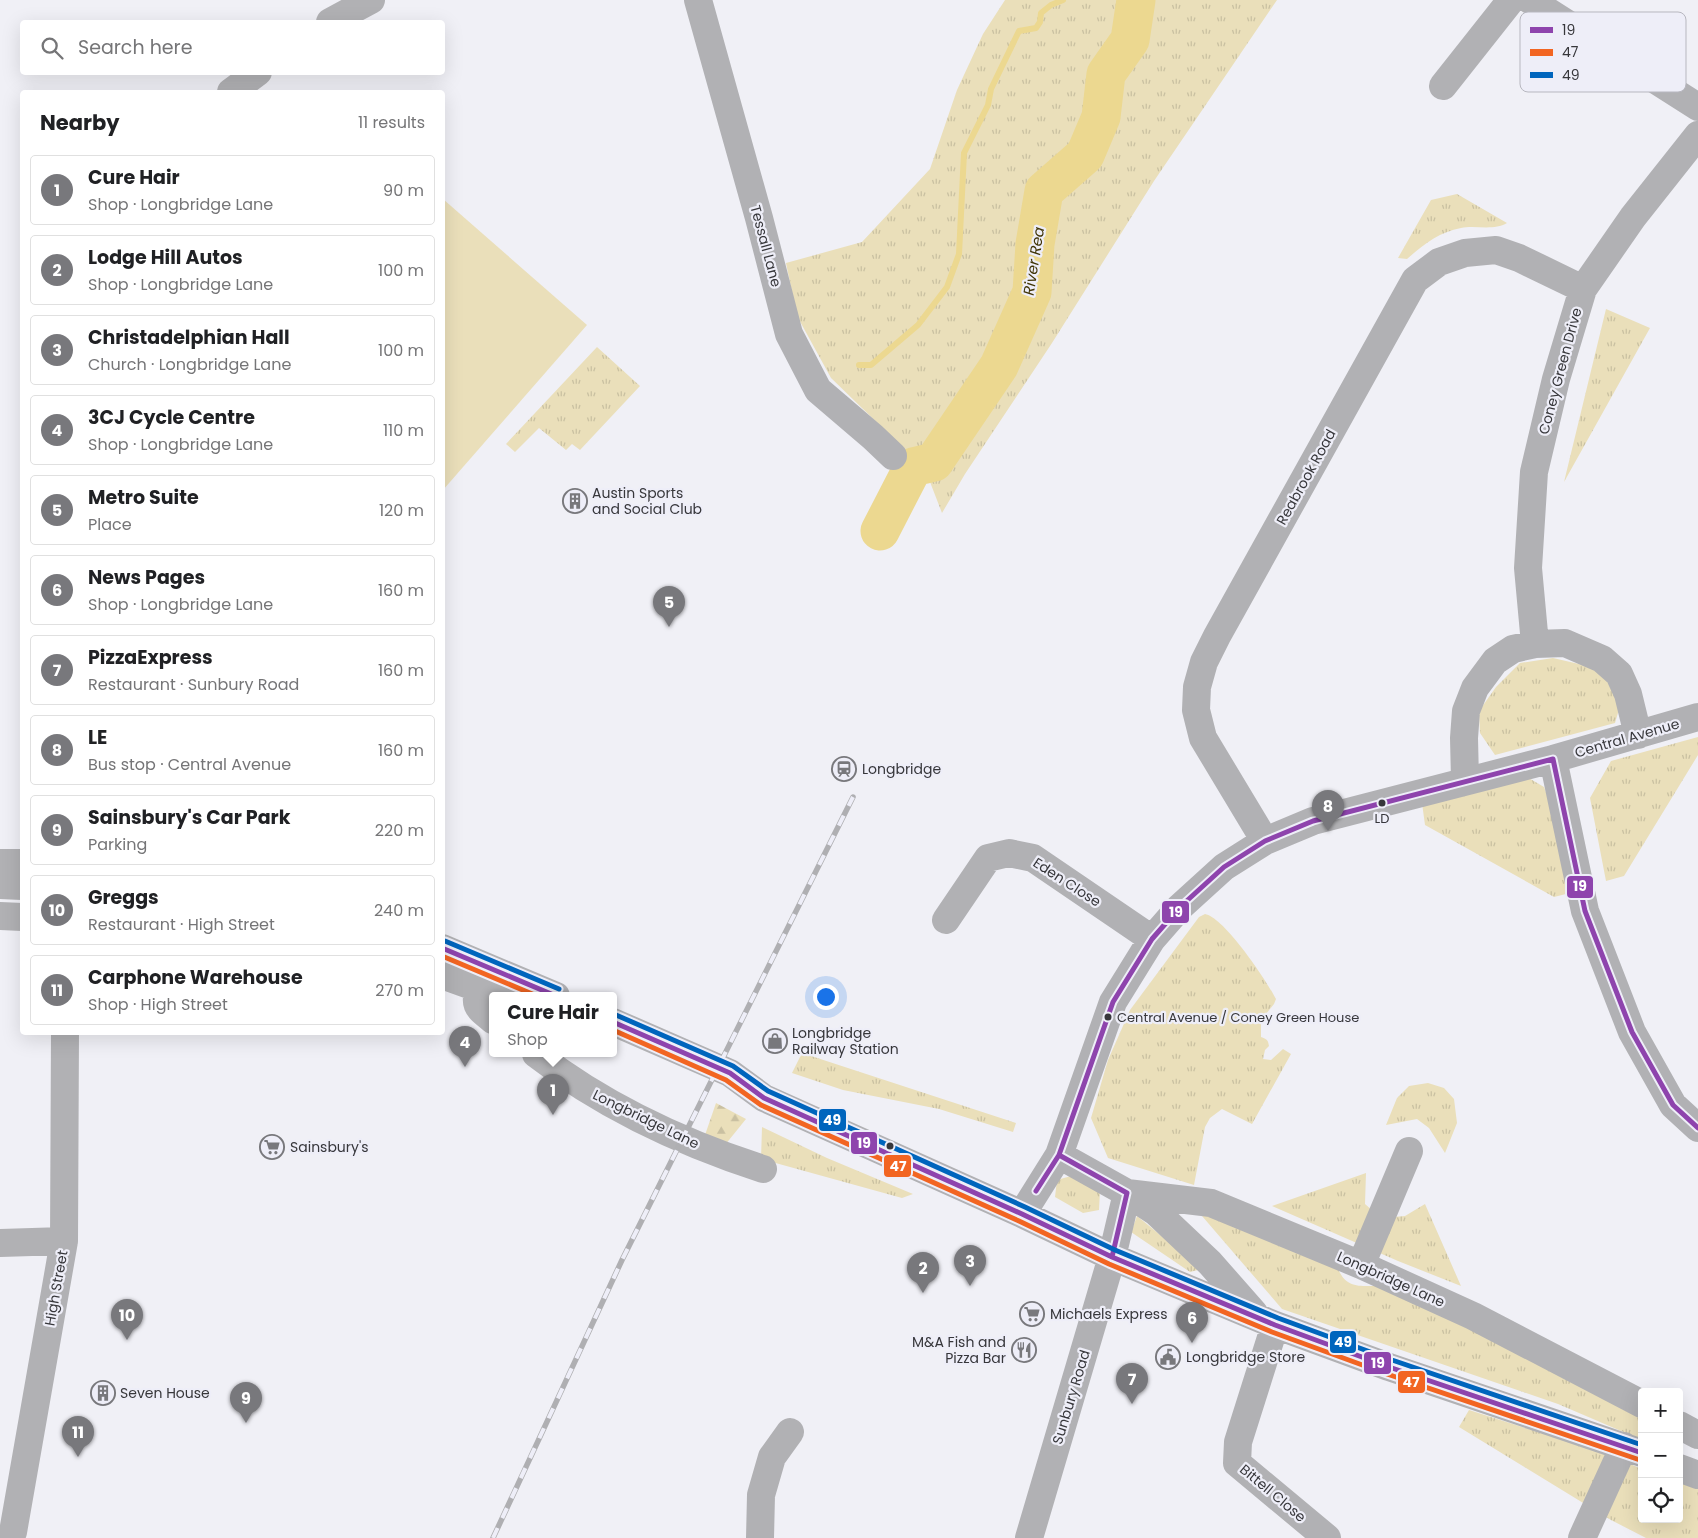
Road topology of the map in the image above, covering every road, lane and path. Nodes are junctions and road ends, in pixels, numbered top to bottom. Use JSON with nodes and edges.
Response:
{"nodes":[{"id":1,"x":371,"y":0,"type":"edge"},
{"id":2,"x":698,"y":0,"type":"edge"},
{"id":3,"x":1511,"y":0,"type":"edge"},
{"id":4,"x":1530,"y":0,"type":"edge"},
{"id":5,"x":1549,"y":12,"type":"edge"},
{"id":6,"x":334,"y":20,"type":"edge"},
{"id":7,"x":254,"y":75,"type":"edge"},
{"id":8,"x":1443,"y":86,"type":"dead end"},
{"id":9,"x":233,"y":90,"type":"edge"},
{"id":10,"x":1674,"y":92,"type":"edge"},
{"id":11,"x":1698,"y":107,"type":"edge"},
{"id":12,"x":1698,"y":135,"type":"edge"},
{"id":13,"x":1583,"y":289,"type":"junction"},
{"id":14,"x":893,"y":456,"type":"dead end"},
{"id":15,"x":1535,"y":644,"type":"junction"},
{"id":16,"x":1698,"y":717,"type":"edge"},
{"id":17,"x":1638,"y":735,"type":"junction"},
{"id":18,"x":1553,"y":759,"type":"junction"},
{"id":19,"x":1465,"y":780,"type":"junction"},
{"id":20,"x":1265,"y":841,"type":"junction"},
{"id":21,"x":0,"y":863,"type":"edge"},
{"id":22,"x":20,"y":863,"type":"edge"},
{"id":23,"x":0,"y":885,"type":"edge"},
{"id":24,"x":20,"y":886,"type":"edge"},
{"id":25,"x":0,"y":916,"type":"edge"},
{"id":26,"x":20,"y":917,"type":"edge"},
{"id":27,"x":946,"y":920,"type":"dead end"},
{"id":28,"x":1152,"y":939,"type":"junction"},
{"id":29,"x":445,"y":949,"type":"edge"},
{"id":30,"x":445,"y":976,"type":"edge"},
{"id":31,"x":489,"y":992,"type":"edge"},
{"id":32,"x":490,"y":992,"type":"edge"},
{"id":33,"x":546,"y":992,"type":"edge"},
{"id":34,"x":489,"y":1017,"type":"edge"},
{"id":35,"x":617,"y":1025,"type":"edge"},
{"id":36,"x":65,"y":1035,"type":"edge"},
{"id":37,"x":617,"y":1043,"type":"edge"},
{"id":38,"x":653,"y":1049,"type":"junction"},
{"id":39,"x":540,"y":1057,"type":"edge"},
{"id":40,"x":1698,"y":1128,"type":"edge"},
{"id":41,"x":1409,"y":1151,"type":"dead end"},
{"id":42,"x":1059,"y":1154,"type":"junction"},
{"id":43,"x":763,"y":1169,"type":"dead end"},
{"id":44,"x":1127,"y":1193,"type":"junction"},
{"id":45,"x":1022,"y":1214,"type":"junction"},
{"id":46,"x":64,"y":1241,"type":"junction"},
{"id":47,"x":0,"y":1243,"type":"edge"},
{"id":48,"x":1112,"y":1257,"type":"junction"},
{"id":49,"x":1361,"y":1265,"type":"junction"},
{"id":50,"x":1267,"y":1322,"type":"junction"},
{"id":51,"x":1638,"y":1402,"type":"edge"},
{"id":52,"x":1683,"y":1427,"type":"edge"},
{"id":53,"x":790,"y":1432,"type":"dead end"},
{"id":54,"x":1698,"y":1435,"type":"edge"},
{"id":55,"x":1633,"y":1450,"type":"edge"},
{"id":56,"x":1683,"y":1469,"type":"edge"},
{"id":57,"x":1698,"y":1475,"type":"edge"},
{"id":58,"x":7,"y":1533,"type":"edge"},
{"id":59,"x":760,"y":1538,"type":"edge"},
{"id":60,"x":1029,"y":1538,"type":"edge"},
{"id":61,"x":1327,"y":1538,"type":"edge"},
{"id":62,"x":1582,"y":1538,"type":"edge"}],
"edges":[{"from":1,"to":6,"type":"street"},
{"from":2,"to":14,"type":"street","name":"Tessall Lane"},
{"from":3,"to":8,"type":"street"},
{"from":4,"to":5,"type":"street"},
{"from":7,"to":9,"type":"street"},
{"from":10,"to":11,"type":"street"},
{"from":12,"to":13,"type":"street","name":"Coney Green Drive"},
{"from":13,"to":15,"type":"street","name":"Coney Green Drive"},
{"from":13,"to":20,"type":"street","name":"Reabrook Road"},
{"from":15,"to":17,"type":"street"},
{"from":15,"to":19,"type":"street"},
{"from":16,"to":17,"type":"street","name":"Central Avenue"},
{"from":17,"to":18,"type":"street","name":"Central Avenue"},
{"from":18,"to":19,"type":"street","name":"Central Avenue"},
{"from":18,"to":40,"type":"street"},
{"from":19,"to":20,"type":"street","name":"Central Avenue"},
{"from":20,"to":28,"type":"street","name":"Central Avenue"},
{"from":21,"to":22,"type":"street"},
{"from":23,"to":24,"type":"street"},
{"from":25,"to":26,"type":"street"},
{"from":27,"to":28,"type":"street","name":"Eden Close"},
{"from":28,"to":42,"type":"street","name":"Central Avenue"},
{"from":29,"to":33,"type":"street"},
{"from":30,"to":32,"type":"street"},
{"from":31,"to":34,"type":"street"},
{"from":35,"to":38,"type":"street","name":"Longbridge Lane"},
{"from":36,"to":46,"type":"street","name":"High Street"},
{"from":37,"to":38,"type":"street","name":"Longbridge Lane"},
{"from":38,"to":45,"type":"street","name":"Longbridge Lane"},
{"from":39,"to":43,"type":"street","name":"Longbridge Lane"},
{"from":41,"to":49,"type":"street"},
{"from":42,"to":44,"type":"street","name":"Longbridge Lane"},
{"from":42,"to":45,"type":"street"},
{"from":44,"to":48,"type":"street"},
{"from":44,"to":49,"type":"street","name":"Longbridge Lane"},
{"from":44,"to":50,"type":"street","name":"Longbridge Lane"},
{"from":45,"to":48,"type":"street","name":"Longbridge Lane"},
{"from":46,"to":47,"type":"street"},
{"from":46,"to":58,"type":"street","name":"High Street"},
{"from":48,"to":50,"type":"street","name":"Longbridge Lane"},
{"from":48,"to":60,"type":"street","name":"Sunbury Road"},
{"from":49,"to":51,"type":"street","name":"Longbridge Lane"},
{"from":50,"to":55,"type":"street","name":"Longbridge Lane"},
{"from":50,"to":61,"type":"street","name":"Bittell Close"},
{"from":52,"to":54,"type":"street"},
{"from":53,"to":59,"type":"street"},
{"from":55,"to":62,"type":"street"},
{"from":56,"to":57,"type":"street"}]}
